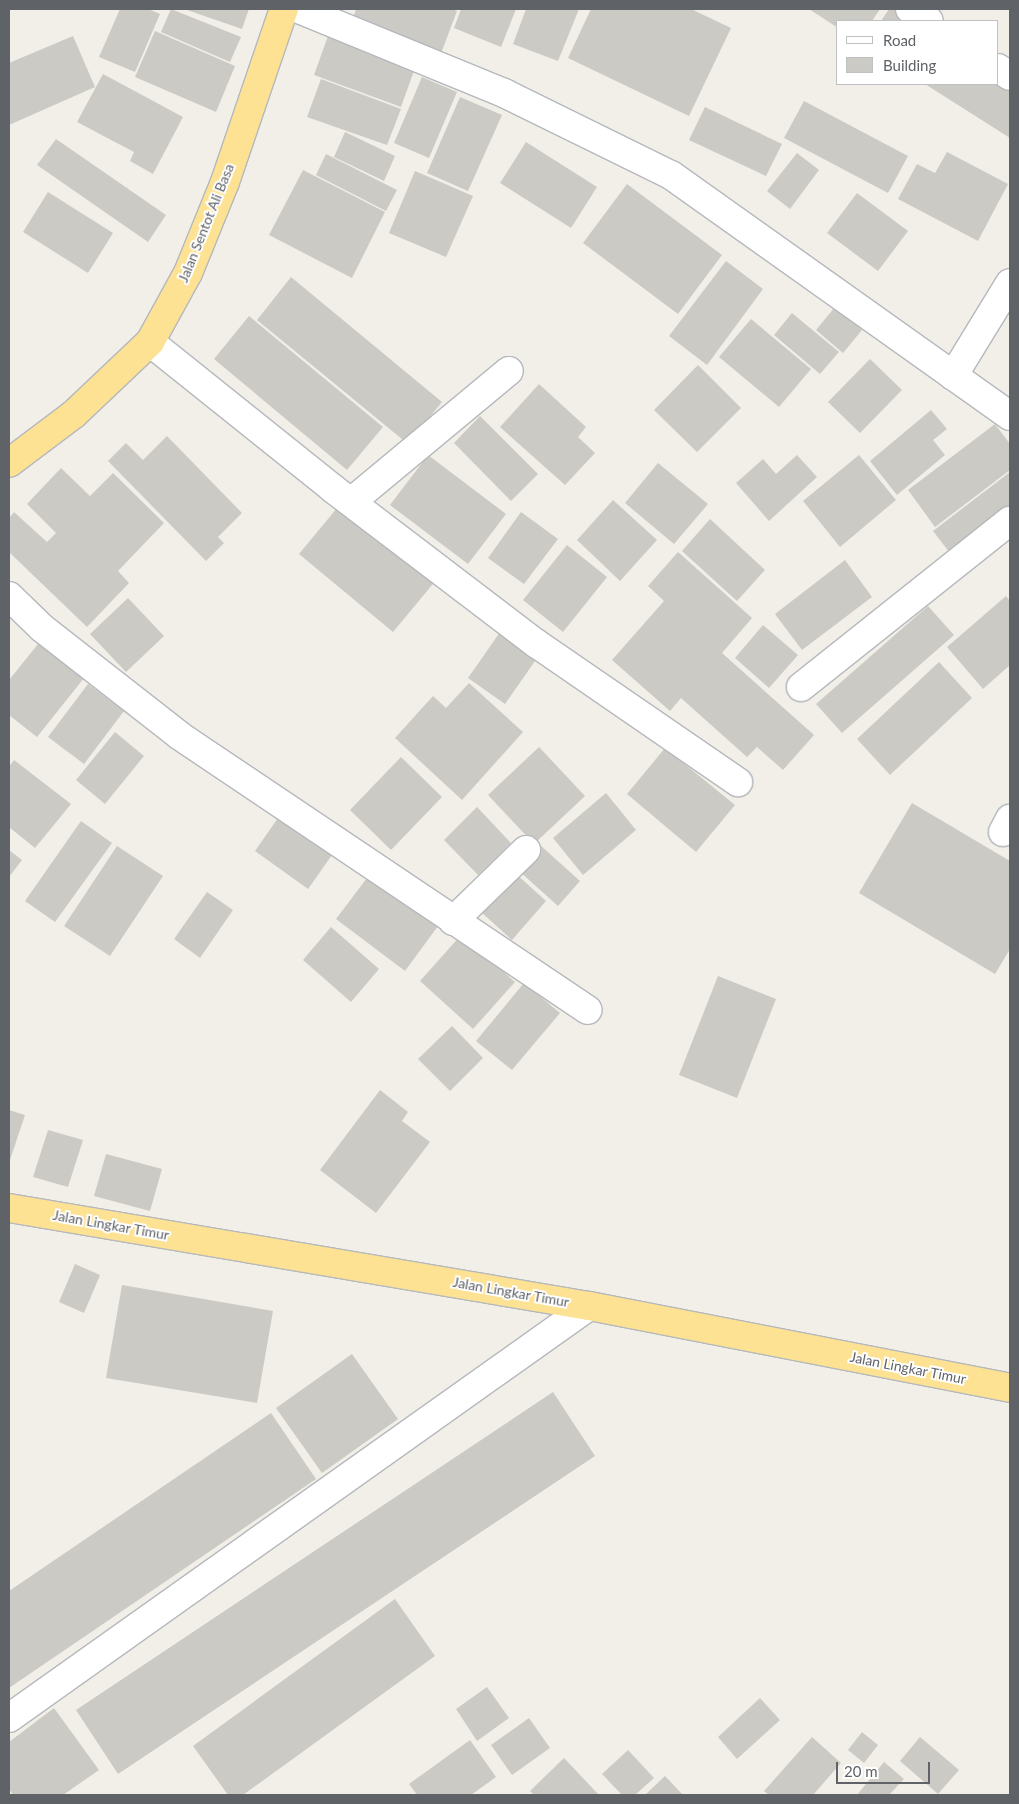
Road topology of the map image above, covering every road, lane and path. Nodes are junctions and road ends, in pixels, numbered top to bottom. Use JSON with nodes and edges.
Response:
{"nodes":[{"id":1,"x":284,"y":9,"type":"edge"},
{"id":2,"x":299,"y":9,"type":"edge"},
{"id":3,"x":910,"y":9,"type":"edge"},
{"id":4,"x":927,"y":20,"type":"edge"},
{"id":5,"x":999,"y":69,"type":"edge"},
{"id":6,"x":1010,"y":76,"type":"edge"},
{"id":7,"x":1010,"y":284,"type":"edge"},
{"id":8,"x":150,"y":342,"type":"junction"},
{"id":9,"x":509,"y":371,"type":"dead end"},
{"id":10,"x":952,"y":376,"type":"junction"},
{"id":11,"x":1010,"y":416,"type":"edge"},
{"id":12,"x":9,"y":463,"type":"edge"},
{"id":13,"x":351,"y":502,"type":"junction"},
{"id":14,"x":1010,"y":521,"type":"edge"},
{"id":15,"x":9,"y":596,"type":"edge"},
{"id":16,"x":801,"y":687,"type":"dead end"},
{"id":17,"x":738,"y":782,"type":"dead end"},
{"id":18,"x":526,"y":850,"type":"dead end"},
{"id":19,"x":453,"y":921,"type":"junction"},
{"id":20,"x":587,"y":1010,"type":"dead end"},
{"id":21,"x":9,"y":1208,"type":"edge"},
{"id":22,"x":589,"y":1306,"type":"junction"},
{"id":23,"x":1010,"y":1388,"type":"edge"},
{"id":24,"x":9,"y":1718,"type":"edge"}],
"edges":[{"from":1,"to":8,"type":"highway","name":"Jalan Sentot Ali Basa"},
{"from":2,"to":10,"type":"street"},
{"from":3,"to":4,"type":"street"},
{"from":5,"to":6,"type":"street"},
{"from":7,"to":10,"type":"street"},
{"from":8,"to":12,"type":"highway","name":"Jalan Sentot Ali Basa"},
{"from":8,"to":13,"type":"street"},
{"from":9,"to":13,"type":"street"},
{"from":10,"to":11,"type":"street"},
{"from":13,"to":17,"type":"street"},
{"from":14,"to":16,"type":"street"},
{"from":15,"to":19,"type":"street"},
{"from":18,"to":19,"type":"street"},
{"from":19,"to":20,"type":"street"},
{"from":21,"to":22,"type":"highway","name":"Jalan Lingkar Timur"},
{"from":22,"to":23,"type":"highway","name":"Jalan Lingkar Timur"},
{"from":22,"to":24,"type":"street"}]}
